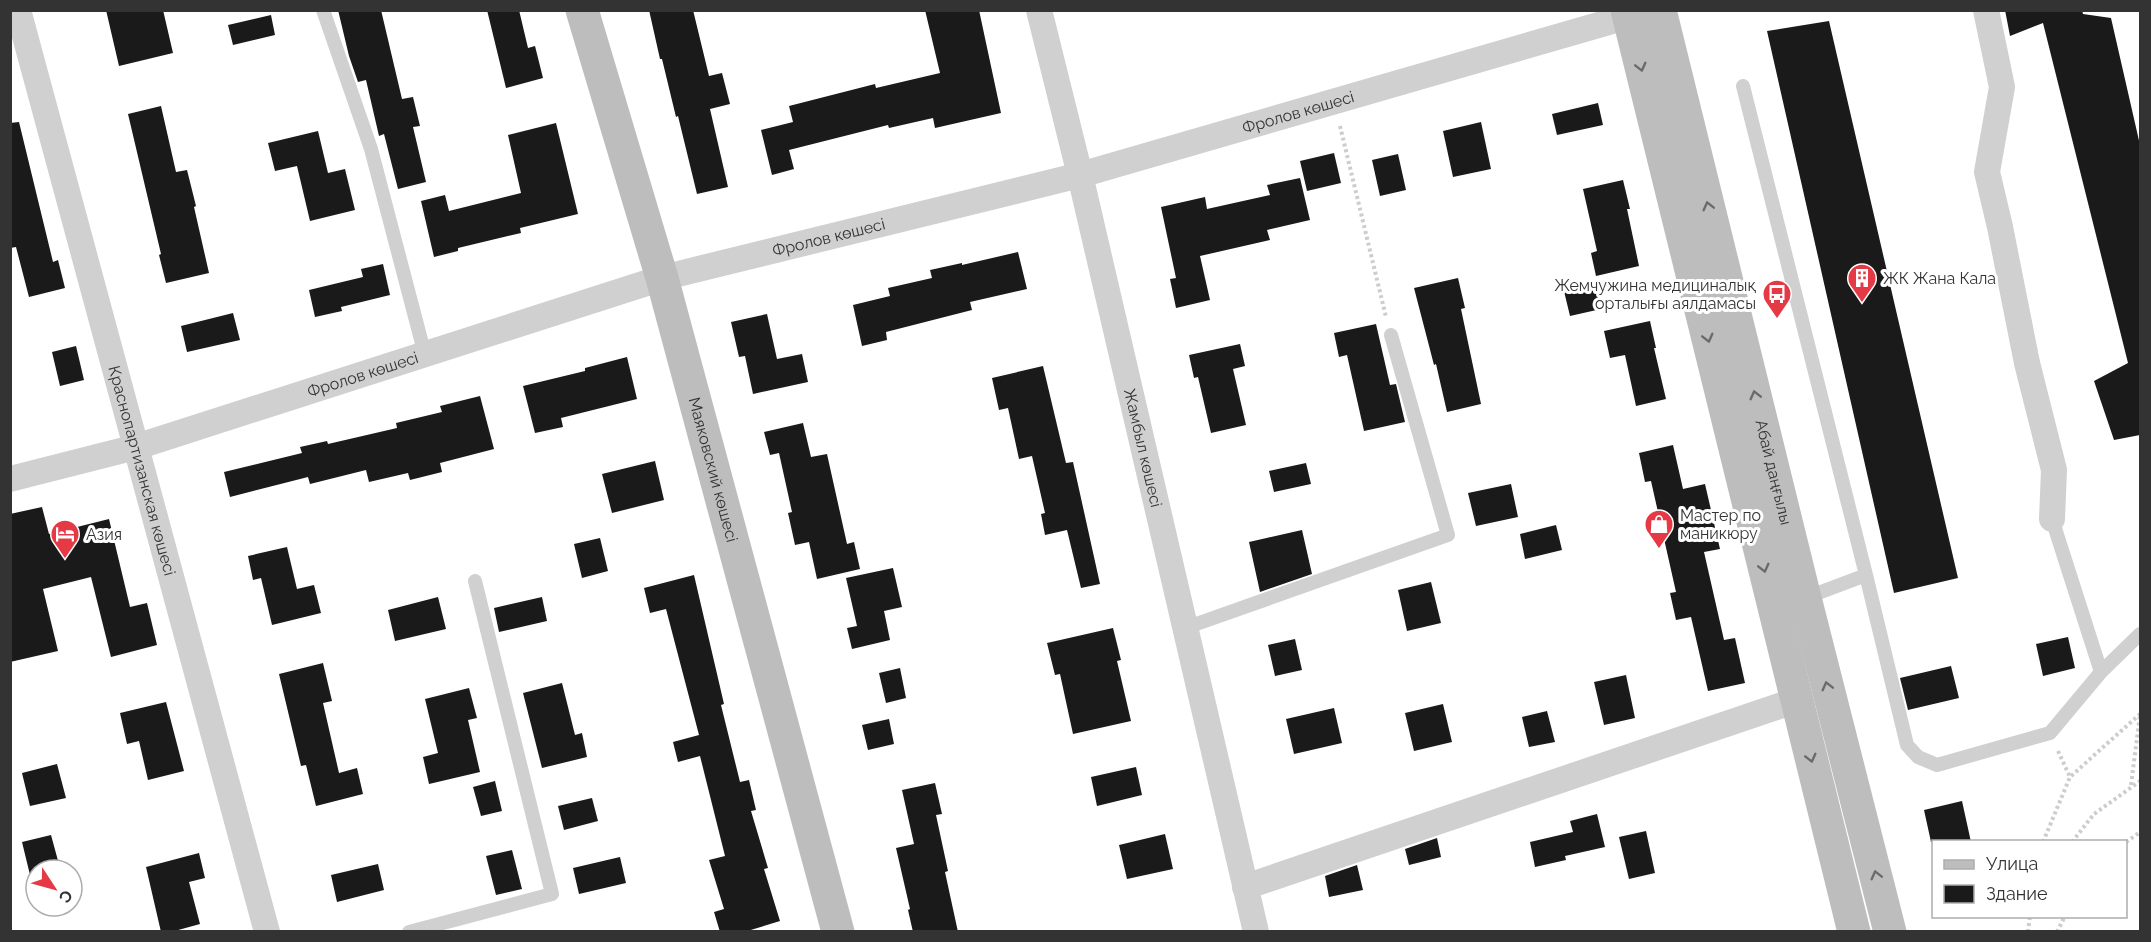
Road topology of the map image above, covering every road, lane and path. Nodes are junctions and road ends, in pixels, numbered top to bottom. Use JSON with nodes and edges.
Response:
{"nodes":[{"id":1,"x":18,"y":10,"type":"edge"},
{"id":2,"x":323,"y":10,"type":"edge"},
{"id":3,"x":582,"y":10,"type":"edge"},
{"id":4,"x":1039,"y":10,"type":"edge"},
{"id":5,"x":1986,"y":10,"type":"edge"},
{"id":6,"x":1641,"y":12,"type":"edge"},
{"id":7,"x":1743,"y":86,"type":"dead end"},
{"id":8,"x":1334,"y":102,"type":"junction"},
{"id":9,"x":1080,"y":175,"type":"junction"},
{"id":10,"x":662,"y":278,"type":"junction"},
{"id":11,"x":1390,"y":336,"type":"joint"},
{"id":12,"x":425,"y":355,"type":"junction"},
{"id":13,"x":136,"y":447,"type":"junction"},
{"id":14,"x":10,"y":479,"type":"edge"},
{"id":15,"x":2052,"y":519,"type":"joint"},
{"id":16,"x":1866,"y":575,"type":"junction"},
{"id":17,"x":475,"y":581,"type":"dead end"},
{"id":18,"x":1805,"y":597,"type":"junction"},
{"id":19,"x":1185,"y":628,"type":"junction"},
{"id":20,"x":2140,"y":634,"type":"edge"},
{"id":21,"x":2101,"y":672,"type":"junction"},
{"id":22,"x":1797,"y":700,"type":"junction"},
{"id":23,"x":2140,"y":714,"type":"edge"},
{"id":24,"x":2050,"y":733,"type":"junction"},
{"id":25,"x":2070,"y":777,"type":"junction"},
{"id":26,"x":2140,"y":781,"type":"edge"},
{"id":27,"x":2131,"y":786,"type":"junction"},
{"id":28,"x":2140,"y":832,"type":"edge"},
{"id":29,"x":2044,"y":840,"type":"edge"},
{"id":30,"x":2074,"y":840,"type":"edge"},
{"id":31,"x":2127,"y":841,"type":"edge"},
{"id":32,"x":1245,"y":887,"type":"junction"},
{"id":33,"x":2064,"y":918,"type":"edge"},
{"id":34,"x":267,"y":932,"type":"edge"},
{"id":35,"x":409,"y":932,"type":"edge"},
{"id":36,"x":838,"y":932,"type":"edge"},
{"id":37,"x":1256,"y":932,"type":"edge"},
{"id":38,"x":1854,"y":932,"type":"edge"},
{"id":39,"x":1890,"y":932,"type":"edge"},
{"id":40,"x":2057,"y":932,"type":"edge"}],
"edges":[{"from":1,"to":13,"type":"street","name":"Краснопартизанская көшесі"},
{"from":2,"to":12,"type":"lane"},
{"from":3,"to":10,"type":"main road","name":"Маяковский көшесі"},
{"from":4,"to":9,"type":"street","name":"Жамбыл көшесі"},
{"from":5,"to":15,"type":"street"},
{"from":6,"to":8,"type":"street","name":"Фролов көшесі"},
{"from":18,"to":6,"type":"main road","name":"Абай даңғылы","one_way":true},
{"from":6,"to":22,"type":"main road","name":"Абай даңғылы","one_way":true},
{"from":7,"to":16,"type":"lane"},
{"from":8,"to":9,"type":"street","name":"Фролов көшесі"},
{"from":8,"to":11,"type":"path"},
{"from":9,"to":10,"type":"street","name":"Фролов көшесі"},
{"from":9,"to":19,"type":"street","name":"Жамбыл көшесі"},
{"from":10,"to":12,"type":"street","name":"Фролов көшесі"},
{"from":10,"to":36,"type":"main road","name":"Маяковский көшесі"},
{"from":11,"to":19,"type":"lane"},
{"from":12,"to":13,"type":"street","name":"Фролов көшесі"},
{"from":13,"to":14,"type":"street","name":"Фролов көшесі"},
{"from":13,"to":34,"type":"street","name":"Краснопартизанская көшесі"},
{"from":15,"to":21,"type":"lane"},
{"from":16,"to":18,"type":"lane"},
{"from":16,"to":24,"type":"lane"},
{"from":17,"to":35,"type":"lane"},
{"from":39,"to":18,"type":"main road","name":"Абай даңғылы","one_way":true},
{"from":19,"to":32,"type":"street","name":"Жамбыл көшесі"},
{"from":20,"to":21,"type":"lane"},
{"from":21,"to":24,"type":"lane"},
{"from":22,"to":32,"type":"street"},
{"from":22,"to":38,"type":"main road","name":"Абай даңғылы","one_way":true},
{"from":23,"to":25,"type":"path"},
{"from":23,"to":27,"type":"path"},
{"from":24,"to":25,"type":"path"},
{"from":25,"to":29,"type":"path"},
{"from":26,"to":27,"type":"path"},
{"from":27,"to":30,"type":"path"},
{"from":28,"to":31,"type":"path"},
{"from":32,"to":37,"type":"street","name":"Жамбыл көшесі"},
{"from":33,"to":40,"type":"path"}]}
